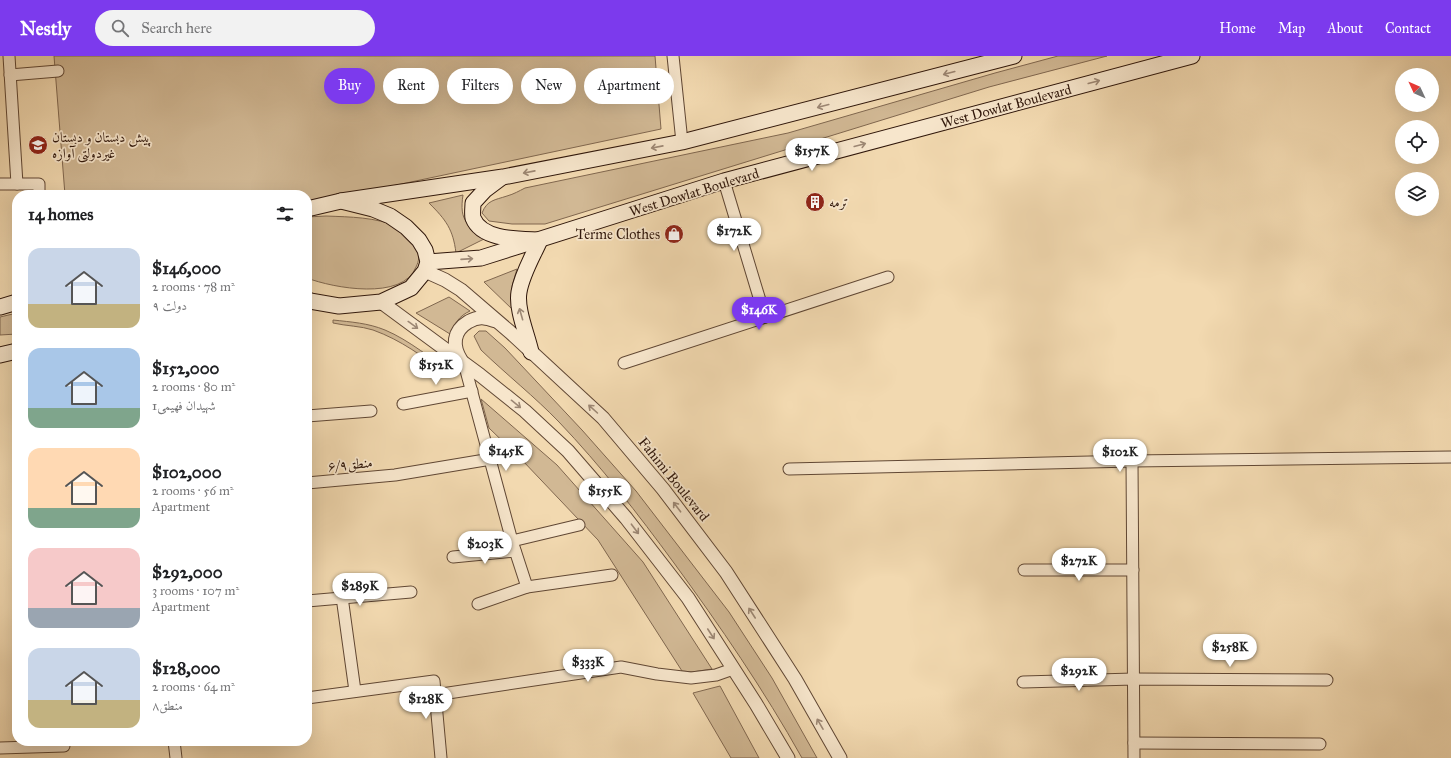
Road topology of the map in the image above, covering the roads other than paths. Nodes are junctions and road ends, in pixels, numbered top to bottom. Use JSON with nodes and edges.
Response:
{"nodes":[{"id":1,"x":8,"y":56,"type":"edge"},
{"id":2,"x":673,"y":56,"type":"edge"},
{"id":3,"x":1014,"y":56,"type":"edge"},
{"id":4,"x":1192,"y":56,"type":"edge"},
{"id":5,"x":58,"y":71,"type":"dead end"},
{"id":6,"x":10,"y":75,"type":"junction"},
{"id":7,"x":682,"y":142,"type":"junction"},
{"id":8,"x":503,"y":177,"type":"junction"},
{"id":9,"x":724,"y":181,"type":"junction"},
{"id":10,"x":0,"y":184,"type":"edge"},
{"id":11,"x":17,"y":184,"type":"junction"},
{"id":12,"x":39,"y":190,"type":"edge"},
{"id":13,"x":341,"y":201,"type":"junction"},
{"id":14,"x":312,"y":208,"type":"edge"},
{"id":15,"x":540,"y":240,"type":"junction"},
{"id":16,"x":427,"y":267,"type":"junction"},
{"id":17,"x":888,"y":277,"type":"dead end"},
{"id":18,"x":312,"y":301,"type":"edge"},
{"id":19,"x":382,"y":302,"type":"junction"},
{"id":20,"x":12,"y":303,"type":"edge"},
{"id":21,"x":339,"y":306,"type":"junction"},
{"id":22,"x":0,"y":307,"type":"edge"},
{"id":23,"x":312,"y":309,"type":"edge"},
{"id":24,"x":766,"y":317,"type":"junction"},
{"id":25,"x":498,"y":321,"type":"junction"},
{"id":26,"x":531,"y":352,"type":"junction"},
{"id":27,"x":12,"y":353,"type":"edge"},
{"id":28,"x":0,"y":354,"type":"edge"},
{"id":29,"x":463,"y":362,"type":"junction"},
{"id":30,"x":624,"y":363,"type":"dead end"},
{"id":31,"x":472,"y":391,"type":"junction"},
{"id":32,"x":403,"y":404,"type":"dead end"},
{"id":33,"x":371,"y":411,"type":"dead end"},
{"id":34,"x":312,"y":416,"type":"edge"},
{"id":35,"x":1451,"y":456,"type":"edge"},
{"id":36,"x":491,"y":459,"type":"junction"},
{"id":37,"x":1132,"y":461,"type":"junction"},
{"id":38,"x":789,"y":469,"type":"dead end"},
{"id":39,"x":312,"y":482,"type":"edge"},
{"id":40,"x":579,"y":525,"type":"dead end"},
{"id":41,"x":514,"y":546,"type":"junction"},
{"id":42,"x":453,"y":557,"type":"dead end"},
{"id":43,"x":1024,"y":570,"type":"dead end"},
{"id":44,"x":1133,"y":570,"type":"junction"},
{"id":45,"x":612,"y":575,"type":"dead end"},
{"id":46,"x":527,"y":587,"type":"junction"},
{"id":47,"x":411,"y":592,"type":"dead end"},
{"id":48,"x":342,"y":597,"type":"junction"},
{"id":49,"x":312,"y":600,"type":"edge"},
{"id":50,"x":478,"y":604,"type":"dead end"},
{"id":51,"x":733,"y":669,"type":"junction"},
{"id":52,"x":1134,"y":679,"type":"junction"},
{"id":53,"x":1327,"y":680,"type":"dead end"},
{"id":54,"x":1023,"y":682,"type":"dead end"},
{"id":55,"x":355,"y":691,"type":"junction"},
{"id":56,"x":435,"y":695,"type":"junction"},
{"id":57,"x":312,"y":697,"type":"edge"},
{"id":58,"x":1134,"y":743,"type":"junction"},
{"id":59,"x":1320,"y":744,"type":"dead end"},
{"id":60,"x":12,"y":746,"type":"edge"},
{"id":61,"x":175,"y":746,"type":"edge"},
{"id":62,"x":0,"y":748,"type":"edge"},
{"id":63,"x":176,"y":758,"type":"edge"},
{"id":64,"x":441,"y":758,"type":"edge"},
{"id":65,"x":788,"y":758,"type":"edge"},
{"id":66,"x":840,"y":758,"type":"edge"},
{"id":67,"x":1134,"y":758,"type":"edge"}],
"edges":[{"from":1,"to":6,"type":"street"},
{"from":2,"to":7,"type":"street"},
{"from":3,"to":7,"type":"main road","one_way":true},
{"from":9,"to":4,"type":"main road","name":"West Dowlat Boulevard","one_way":true},
{"from":5,"to":6,"type":"street"},
{"from":6,"to":11,"type":"street"},
{"from":7,"to":8,"type":"main road","one_way":true},
{"from":8,"to":13,"type":"main road"},
{"from":8,"to":15,"type":"main road"},
{"from":9,"to":15,"type":"main road","name":"West Dowlat Boulevard"},
{"from":9,"to":24,"type":"street"},
{"from":10,"to":11,"type":"street"},
{"from":11,"to":12,"type":"street"},
{"from":13,"to":14,"type":"main road"},
{"from":13,"to":16,"type":"main road"},
{"from":16,"to":15,"type":"main road","name":"West Dowlat Boulevard","one_way":true},
{"from":26,"to":15,"type":"main road","one_way":true},
{"from":16,"to":19,"type":"main road"},
{"from":16,"to":25,"type":"street","name":"Fahimi Boulevard"},
{"from":17,"to":24,"type":"street"},
{"from":18,"to":21,"type":"main road"},
{"from":19,"to":21,"type":"main road"},
{"from":19,"to":29,"type":"street","one_way":true},
{"from":20,"to":22,"type":"main road"},
{"from":21,"to":23,"type":"main road"},
{"from":24,"to":30,"type":"street"},
{"from":25,"to":26,"type":"street","name":"Fahimi Boulevard"},
{"from":25,"to":29,"type":"street"},
{"from":66,"to":26,"type":"street","name":"Fahimi Boulevard","one_way":true},
{"from":27,"to":28,"type":"main road"},
{"from":29,"to":31,"type":"street"},
{"from":29,"to":51,"type":"street","one_way":true},
{"from":31,"to":32,"type":"street"},
{"from":31,"to":36,"type":"street"},
{"from":33,"to":34,"type":"street"},
{"from":35,"to":37,"type":"street"},
{"from":36,"to":39,"type":"street","name":"منطق۶/۹"},
{"from":36,"to":41,"type":"street"},
{"from":37,"to":38,"type":"street"},
{"from":37,"to":44,"type":"street"},
{"from":40,"to":41,"type":"street"},
{"from":41,"to":42,"type":"street"},
{"from":41,"to":46,"type":"street"},
{"from":43,"to":44,"type":"street"},
{"from":44,"to":52,"type":"street"},
{"from":45,"to":46,"type":"street"},
{"from":46,"to":50,"type":"street"},
{"from":47,"to":48,"type":"street"},
{"from":48,"to":49,"type":"street"},
{"from":48,"to":55,"type":"street"},
{"from":51,"to":56,"type":"street"},
{"from":51,"to":65,"type":"street"},
{"from":52,"to":53,"type":"street"},
{"from":52,"to":54,"type":"street"},
{"from":52,"to":58,"type":"street"},
{"from":55,"to":56,"type":"street"},
{"from":55,"to":57,"type":"street"},
{"from":56,"to":64,"type":"street"},
{"from":58,"to":59,"type":"street"},
{"from":58,"to":67,"type":"street"},
{"from":60,"to":62,"type":"street"},
{"from":61,"to":63,"type":"street"}]}
